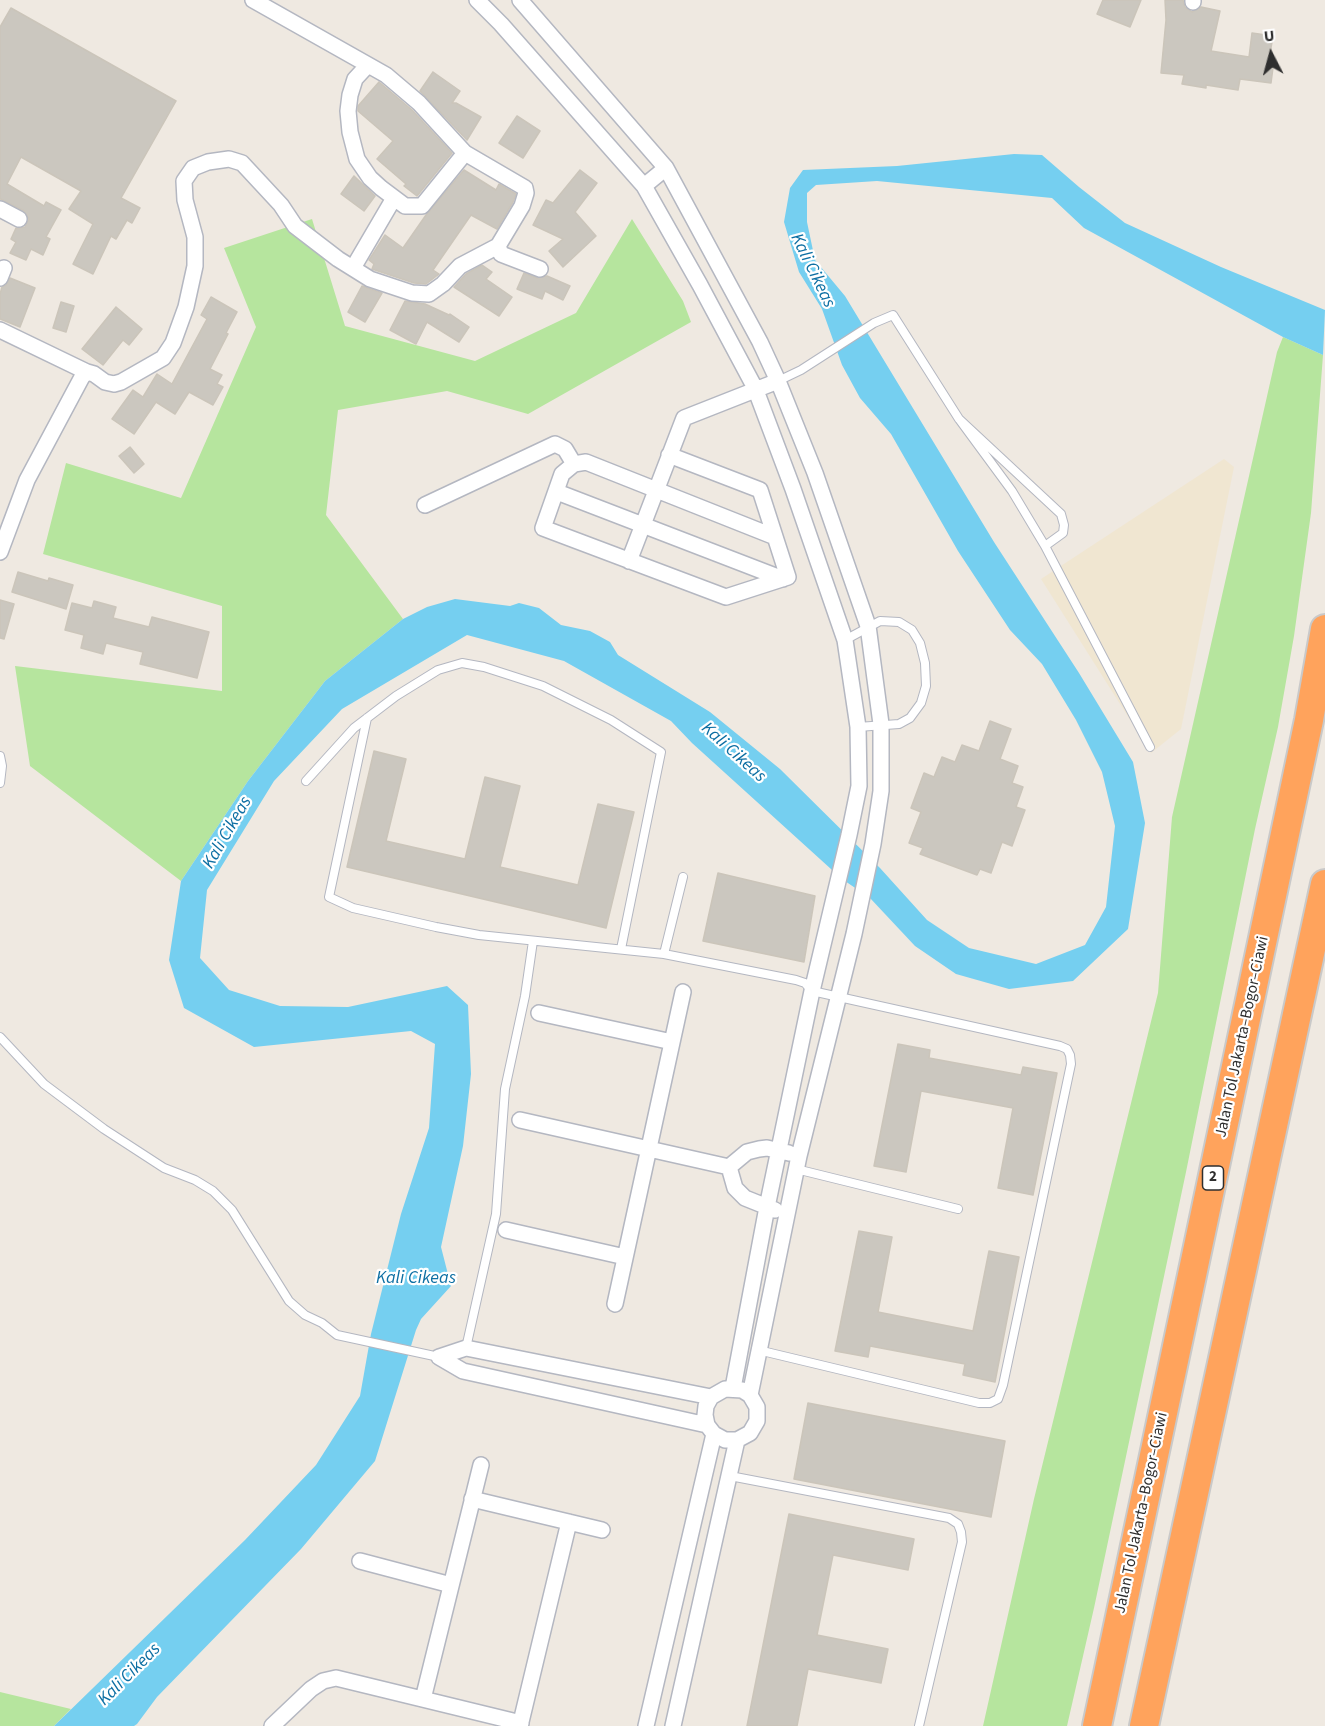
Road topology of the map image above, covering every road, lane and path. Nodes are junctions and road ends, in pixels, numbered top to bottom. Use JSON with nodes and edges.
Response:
{"nodes":[{"id":1,"x":253,"y":0,"type":"edge"},
{"id":2,"x":477,"y":0,"type":"edge"},
{"id":3,"x":520,"y":0,"type":"edge"},
{"id":4,"x":367,"y":66,"type":"junction"},
{"id":5,"x":465,"y":153,"type":"junction"},
{"id":6,"x":666,"y":168,"type":"junction"},
{"id":7,"x":644,"y":186,"type":"junction"},
{"id":8,"x":394,"y":198,"type":"junction"},
{"id":9,"x":0,"y":209,"type":"edge"},
{"id":10,"x":19,"y":219,"type":"dead end"},
{"id":11,"x":498,"y":246,"type":"junction"},
{"id":12,"x":353,"y":268,"type":"junction"},
{"id":13,"x":540,"y":269,"type":"dead end"},
{"id":14,"x":0,"y":330,"type":"edge"},
{"id":15,"x":87,"y":372,"type":"junction"},
{"id":16,"x":778,"y":381,"type":"junction"},
{"id":17,"x":755,"y":388,"type":"junction"},
{"id":18,"x":959,"y":419,"type":"junction"},
{"id":19,"x":669,"y":455,"type":"junction"},
{"id":20,"x":574,"y":464,"type":"junction"},
{"id":21,"x":815,"y":473,"type":"junction"},
{"id":22,"x":793,"y":489,"type":"junction"},
{"id":23,"x":656,"y":490,"type":"junction"},
{"id":24,"x":557,"y":492,"type":"junction"},
{"id":25,"x":425,"y":504,"type":"dead end"},
{"id":26,"x":643,"y":525,"type":"junction"},
{"id":27,"x":775,"y":537,"type":"junction"},
{"id":28,"x":1045,"y":546,"type":"junction"},
{"id":29,"x":0,"y":552,"type":"edge"},
{"id":30,"x":629,"y":561,"type":"junction"},
{"id":31,"x":783,"y":579,"type":"junction"},
{"id":32,"x":868,"y":626,"type":"junction"},
{"id":33,"x":1325,"y":629,"type":"edge"},
{"id":34,"x":1085,"y":634,"type":"dead end"},
{"id":35,"x":845,"y":640,"type":"junction"},
{"id":36,"x":367,"y":718,"type":"junction"},
{"id":37,"x":881,"y":724,"type":"junction"},
{"id":38,"x":858,"y":727,"type":"junction"},
{"id":39,"x":1150,"y":747,"type":"dead end"},
{"id":40,"x":0,"y":756,"type":"edge"},
{"id":41,"x":306,"y":781,"type":"dead end"},
{"id":42,"x":0,"y":783,"type":"edge"},
{"id":43,"x":683,"y":877,"type":"dead end"},
{"id":44,"x":1325,"y":884,"type":"edge"},
{"id":45,"x":533,"y":941,"type":"junction"},
{"id":46,"x":621,"y":949,"type":"junction"},
{"id":47,"x":664,"y":954,"type":"junction"},
{"id":48,"x":812,"y":991,"type":"junction"},
{"id":49,"x":683,"y":992,"type":"dead end"},
{"id":50,"x":837,"y":997,"type":"junction"},
{"id":51,"x":538,"y":1013,"type":"dead end"},
{"id":52,"x":0,"y":1037,"type":"edge"},
{"id":53,"x":672,"y":1042,"type":"junction"},
{"id":54,"x":520,"y":1120,"type":"dead end"},
{"id":55,"x":649,"y":1149,"type":"junction"},
{"id":56,"x":779,"y":1151,"type":"junction"},
{"id":57,"x":798,"y":1162,"type":"junction"},
{"id":58,"x":729,"y":1167,"type":"junction"},
{"id":59,"x":767,"y":1207,"type":"junction"},
{"id":60,"x":957,"y":1209,"type":"dead end"},
{"id":61,"x":788,"y":1214,"type":"junction"},
{"id":62,"x":506,"y":1230,"type":"dead end"},
{"id":63,"x":625,"y":1257,"type":"junction"},
{"id":64,"x":615,"y":1304,"type":"dead end"},
{"id":65,"x":466,"y":1348,"type":"junction"},
{"id":66,"x":758,"y":1350,"type":"junction"},
{"id":67,"x":435,"y":1356,"type":"junction"},
{"id":68,"x":733,"y":1388,"type":"junction"},
{"id":69,"x":750,"y":1395,"type":"junction"},
{"id":70,"x":711,"y":1397,"type":"junction"},
{"id":71,"x":711,"y":1430,"type":"junction"},
{"id":72,"x":737,"y":1440,"type":"junction"},
{"id":73,"x":481,"y":1465,"type":"dead end"},
{"id":74,"x":730,"y":1476,"type":"junction"},
{"id":75,"x":472,"y":1499,"type":"junction"},
{"id":76,"x":569,"y":1522,"type":"junction"},
{"id":77,"x":602,"y":1530,"type":"dead end"},
{"id":78,"x":360,"y":1561,"type":"dead end"},
{"id":79,"x":451,"y":1585,"type":"junction"},
{"id":80,"x":423,"y":1699,"type":"junction"},
{"id":81,"x":521,"y":1724,"type":"edge"},
{"id":82,"x":272,"y":1726,"type":"edge"},
{"id":83,"x":646,"y":1726,"type":"edge"},
{"id":84,"x":673,"y":1726,"type":"edge"},
{"id":85,"x":919,"y":1726,"type":"edge"},
{"id":86,"x":1097,"y":1726,"type":"edge"},
{"id":87,"x":1144,"y":1726,"type":"edge"}],
"edges":[{"from":1,"to":4,"type":"street"},
{"from":2,"to":7,"type":"street"},
{"from":3,"to":6,"type":"street"},
{"from":4,"to":5,"type":"street"},
{"from":4,"to":8,"type":"street"},
{"from":5,"to":8,"type":"street"},
{"from":5,"to":11,"type":"street"},
{"from":6,"to":7,"type":"street"},
{"from":6,"to":16,"type":"street"},
{"from":7,"to":17,"type":"street"},
{"from":8,"to":12,"type":"street"},
{"from":9,"to":10,"type":"street"},
{"from":11,"to":12,"type":"street"},
{"from":11,"to":13,"type":"street"},
{"from":12,"to":15,"type":"street"},
{"from":14,"to":15,"type":"street"},
{"from":15,"to":29,"type":"street"},
{"from":16,"to":17,"type":"street"},
{"from":16,"to":18,"type":"lane"},
{"from":16,"to":21,"type":"street"},
{"from":17,"to":19,"type":"street"},
{"from":17,"to":22,"type":"street"},
{"from":18,"to":28,"type":"lane"},
{"from":18,"to":28,"type":"lane"},
{"from":19,"to":23,"type":"street"},
{"from":19,"to":27,"type":"street"},
{"from":20,"to":23,"type":"street"},
{"from":20,"to":24,"type":"street"},
{"from":20,"to":25,"type":"street"},
{"from":21,"to":22,"type":"street"},
{"from":21,"to":32,"type":"street"},
{"from":22,"to":35,"type":"street"},
{"from":23,"to":26,"type":"street"},
{"from":23,"to":27,"type":"street"},
{"from":24,"to":26,"type":"street"},
{"from":24,"to":30,"type":"street"},
{"from":26,"to":30,"type":"street"},
{"from":26,"to":31,"type":"street"},
{"from":27,"to":31,"type":"street"},
{"from":28,"to":34,"type":"lane"},
{"from":28,"to":39,"type":"lane"},
{"from":30,"to":31,"type":"street"},
{"from":32,"to":35,"type":"lane"},
{"from":32,"to":37,"type":"street"},
{"from":32,"to":37,"type":"lane"},
{"from":33,"to":86,"type":"highway","name":"Jalan Tol Jakarta–Bogor–Ciawi","number":"2"},
{"from":35,"to":38,"type":"street"},
{"from":36,"to":41,"type":"lane"},
{"from":36,"to":45,"type":"lane"},
{"from":36,"to":46,"type":"lane"},
{"from":37,"to":38,"type":"lane"},
{"from":37,"to":50,"type":"street"},
{"from":38,"to":48,"type":"street"},
{"from":40,"to":42,"type":"lane"},
{"from":43,"to":47,"type":"lane"},
{"from":44,"to":87,"type":"highway"},
{"from":45,"to":46,"type":"lane"},
{"from":45,"to":65,"type":"lane"},
{"from":46,"to":47,"type":"lane"},
{"from":47,"to":48,"type":"lane"},
{"from":48,"to":50,"type":"lane"},
{"from":48,"to":56,"type":"street"},
{"from":49,"to":53,"type":"street"},
{"from":50,"to":57,"type":"street"},
{"from":50,"to":66,"type":"lane"},
{"from":51,"to":53,"type":"street"},
{"from":52,"to":67,"type":"lane"},
{"from":53,"to":55,"type":"street"},
{"from":54,"to":55,"type":"street"},
{"from":55,"to":58,"type":"street"},
{"from":55,"to":63,"type":"street"},
{"from":56,"to":57,"type":"street"},
{"from":56,"to":58,"type":"street"},
{"from":56,"to":59,"type":"street"},
{"from":57,"to":60,"type":"lane"},
{"from":57,"to":61,"type":"street"},
{"from":58,"to":59,"type":"street"},
{"from":59,"to":61,"type":"street"},
{"from":59,"to":68,"type":"street"},
{"from":61,"to":66,"type":"street"},
{"from":62,"to":63,"type":"street"},
{"from":63,"to":64,"type":"street"},
{"from":65,"to":67,"type":"street"},
{"from":65,"to":70,"type":"street"},
{"from":66,"to":69,"type":"street"},
{"from":67,"to":71,"type":"street"},
{"from":68,"to":69,"type":"street"},
{"from":68,"to":70,"type":"street"},
{"from":69,"to":72,"type":"street"},
{"from":70,"to":71,"type":"street"},
{"from":71,"to":72,"type":"street"},
{"from":71,"to":83,"type":"street"},
{"from":72,"to":74,"type":"street"},
{"from":73,"to":75,"type":"street"},
{"from":74,"to":84,"type":"street"},
{"from":74,"to":85,"type":"lane"},
{"from":75,"to":76,"type":"street"},
{"from":75,"to":79,"type":"street"},
{"from":76,"to":77,"type":"street"},
{"from":76,"to":81,"type":"street"},
{"from":78,"to":79,"type":"street"},
{"from":79,"to":80,"type":"street"},
{"from":80,"to":81,"type":"street"},
{"from":80,"to":82,"type":"street"}]}
